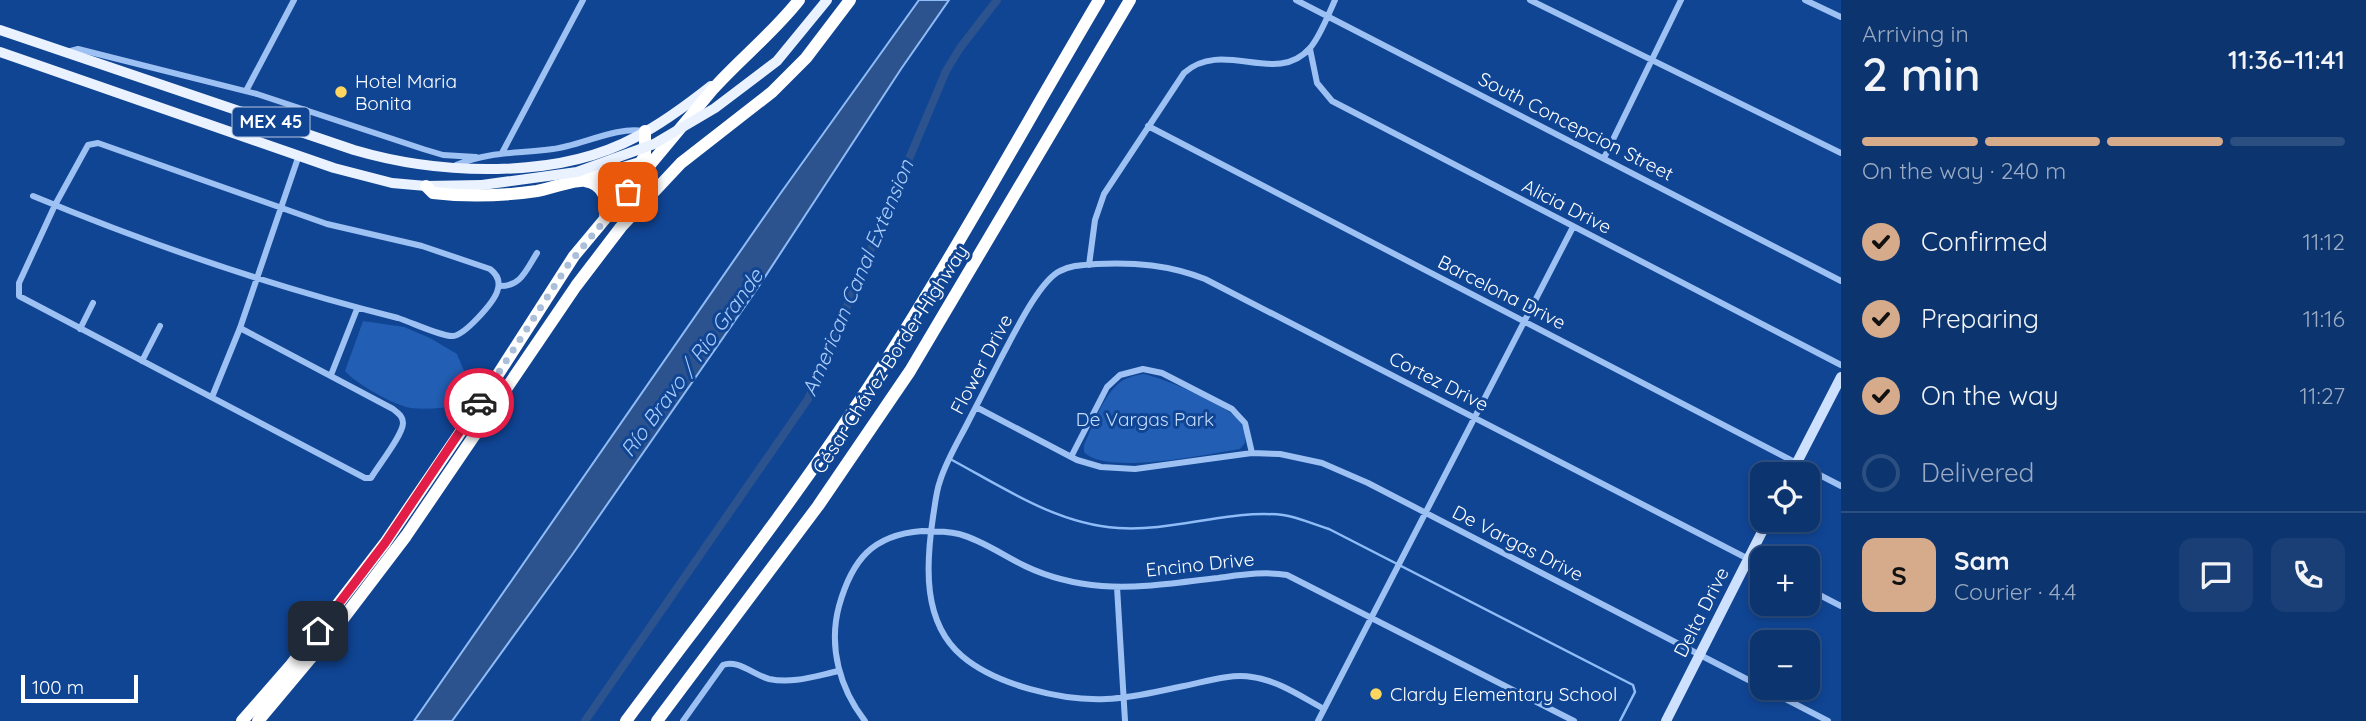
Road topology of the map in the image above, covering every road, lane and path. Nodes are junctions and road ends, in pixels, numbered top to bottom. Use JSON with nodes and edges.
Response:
{"nodes":[{"id":1,"x":294,"y":0,"type":"edge"},
{"id":2,"x":583,"y":0,"type":"edge"},
{"id":3,"x":799,"y":0,"type":"edge"},
{"id":4,"x":827,"y":0,"type":"edge"},
{"id":5,"x":850,"y":0,"type":"edge"},
{"id":6,"x":1099,"y":0,"type":"edge"},
{"id":7,"x":1130,"y":0,"type":"edge"},
{"id":8,"x":1296,"y":0,"type":"edge"},
{"id":9,"x":1335,"y":0,"type":"edge"},
{"id":10,"x":1530,"y":0,"type":"edge"},
{"id":11,"x":1681,"y":0,"type":"edge"},
{"id":12,"x":1805,"y":0,"type":"edge"},
{"id":13,"x":1328,"y":15,"type":"junction"},
{"id":14,"x":1841,"y":17,"type":"edge"},
{"id":15,"x":0,"y":30,"type":"edge"},
{"id":16,"x":1310,"y":49,"type":"junction"},
{"id":17,"x":0,"y":52,"type":"edge"},
{"id":18,"x":66,"y":52,"type":"junction"},
{"id":19,"x":1652,"y":60,"type":"junction"},
{"id":20,"x":730,"y":71,"type":"junction"},
{"id":21,"x":246,"y":91,"type":"junction"},
{"id":22,"x":1148,"y":126,"type":"junction"},
{"id":23,"x":645,"y":131,"type":"junction"},
{"id":24,"x":502,"y":153,"type":"junction"},
{"id":25,"x":1841,"y":153,"type":"edge"},
{"id":26,"x":299,"y":155,"type":"junction"},
{"id":27,"x":476,"y":157,"type":"junction"},
{"id":28,"x":1604,"y":158,"type":"junction"},
{"id":29,"x":451,"y":167,"type":"junction"},
{"id":30,"x":583,"y":180,"type":"junction"},
{"id":31,"x":426,"y":186,"type":"junction"},
{"id":32,"x":33,"y":196,"type":"dead end"},
{"id":33,"x":55,"y":205,"type":"junction"},
{"id":34,"x":281,"y":208,"type":"junction"},
{"id":35,"x":605,"y":220,"type":"junction"},
{"id":36,"x":1573,"y":227,"type":"junction"},
{"id":37,"x":537,"y":253,"type":"dead end"},
{"id":38,"x":1089,"y":265,"type":"junction"},
{"id":39,"x":257,"y":277,"type":"junction"},
{"id":40,"x":1841,"y":281,"type":"edge"},
{"id":41,"x":499,"y":286,"type":"junction"},
{"id":42,"x":93,"y":303,"type":"dead end"},
{"id":43,"x":357,"y":309,"type":"junction"},
{"id":44,"x":1524,"y":321,"type":"junction"},
{"id":45,"x":160,"y":327,"type":"dead end"},
{"id":46,"x":240,"y":328,"type":"junction"},
{"id":47,"x":80,"y":329,"type":"junction"},
{"id":48,"x":142,"y":361,"type":"junction"},
{"id":49,"x":1841,"y":365,"type":"edge"},
{"id":50,"x":331,"y":375,"type":"junction"},
{"id":51,"x":1841,"y":377,"type":"edge"},
{"id":52,"x":212,"y":397,"type":"junction"},
{"id":53,"x":976,"y":407,"type":"junction"},
{"id":54,"x":1475,"y":417,"type":"junction"},
{"id":55,"x":1252,"y":453,"type":"junction"},
{"id":56,"x":1071,"y":457,"type":"junction"},
{"id":57,"x":1795,"y":462,"type":"edge"},
{"id":58,"x":1798,"y":462,"type":"edge"},
{"id":59,"x":1820,"y":475,"type":"edge"},
{"id":60,"x":1841,"y":486,"type":"edge"},
{"id":61,"x":1425,"y":513,"type":"junction"},
{"id":62,"x":931,"y":531,"type":"junction"},
{"id":63,"x":1762,"y":532,"type":"edge"},
{"id":64,"x":1748,"y":559,"type":"junction"},
{"id":65,"x":1117,"y":587,"type":"junction"},
{"id":66,"x":1820,"y":595,"type":"edge"},
{"id":67,"x":1841,"y":606,"type":"edge"},
{"id":68,"x":1371,"y":618,"type":"junction"},
{"id":69,"x":1699,"y":654,"type":"junction"},
{"id":70,"x":839,"y":671,"type":"junction"},
{"id":71,"x":1750,"y":680,"type":"edge"},
{"id":72,"x":1123,"y":698,"type":"junction"},
{"id":73,"x":1788,"y":700,"type":"edge"},
{"id":74,"x":1324,"y":709,"type":"junction"},
{"id":75,"x":242,"y":721,"type":"edge"},
{"id":76,"x":258,"y":721,"type":"edge"},
{"id":77,"x":626,"y":721,"type":"edge"},
{"id":78,"x":657,"y":721,"type":"edge"},
{"id":79,"x":683,"y":721,"type":"edge"},
{"id":80,"x":865,"y":721,"type":"edge"},
{"id":81,"x":1125,"y":721,"type":"edge"},
{"id":82,"x":1318,"y":721,"type":"edge"},
{"id":83,"x":1574,"y":721,"type":"edge"},
{"id":84,"x":1666,"y":721,"type":"edge"},
{"id":85,"x":1828,"y":721,"type":"edge"}],
"edges":[{"from":1,"to":21,"type":"street"},
{"from":2,"to":24,"type":"street"},
{"from":3,"to":20,"type":"highway","number":"MEX 45"},
{"from":4,"to":31,"type":"main road","number":"MEX 45","bridge":true},
{"from":5,"to":76,"type":"highway"},
{"from":6,"to":77,"type":"highway","name":"César Chávez Border Highway"},
{"from":7,"to":78,"type":"highway","name":"César Chávez Border Highway"},
{"from":8,"to":13,"type":"street","name":"South Concepcion Street"},
{"from":9,"to":13,"type":"street"},
{"from":10,"to":19,"type":"street"},
{"from":11,"to":19,"type":"street"},
{"from":12,"to":14,"type":"street"},
{"from":13,"to":16,"type":"street"},
{"from":13,"to":28,"type":"street","name":"South Concepcion Street"},
{"from":15,"to":18,"type":"main road","number":"MEX 45"},
{"from":16,"to":22,"type":"street"},
{"from":16,"to":36,"type":"street","name":"Alicia Drive"},
{"from":17,"to":26,"type":"main road","number":"MEX 45"},
{"from":18,"to":21,"type":"street"},
{"from":18,"to":29,"type":"main road","number":"MEX 45"},
{"from":19,"to":25,"type":"street"},
{"from":19,"to":28,"type":"street"},
{"from":20,"to":23,"type":"main road","number":"MEX 45"},
{"from":20,"to":35,"type":"highway"},
{"from":21,"to":27,"type":"street"},
{"from":22,"to":38,"type":"street"},
{"from":22,"to":44,"type":"street","name":"Barcelona Drive"},
{"from":23,"to":24,"type":"street"},
{"from":23,"to":29,"type":"main road","number":"MEX 45"},
{"from":23,"to":30,"type":"highway"},
{"from":24,"to":27,"type":"street"},
{"from":26,"to":31,"type":"main road","number":"MEX 45"},
{"from":26,"to":34,"type":"street"},
{"from":27,"to":29,"type":"street"},
{"from":28,"to":40,"type":"street","name":"South Concepcion Street"},
{"from":30,"to":31,"type":"highway"},
{"from":30,"to":35,"type":"highway"},
{"from":32,"to":33,"type":"street"},
{"from":33,"to":34,"type":"street"},
{"from":33,"to":39,"type":"street"},
{"from":33,"to":47,"type":"street"},
{"from":34,"to":39,"type":"street"},
{"from":34,"to":41,"type":"street"},
{"from":35,"to":75,"type":"highway"},
{"from":36,"to":44,"type":"street"},
{"from":36,"to":49,"type":"street","name":"Alicia Drive"},
{"from":37,"to":41,"type":"street"},
{"from":38,"to":53,"type":"street","name":"Flower Drive"},
{"from":38,"to":54,"type":"street","name":"Cortez Drive"},
{"from":39,"to":43,"type":"street"},
{"from":39,"to":46,"type":"street"},
{"from":41,"to":43,"type":"street"},
{"from":42,"to":47,"type":"street"},
{"from":43,"to":50,"type":"street"},
{"from":44,"to":54,"type":"street"},
{"from":44,"to":57,"type":"street","name":"Barcelona Drive"},
{"from":45,"to":48,"type":"street"},
{"from":46,"to":50,"type":"street"},
{"from":46,"to":52,"type":"street"},
{"from":47,"to":48,"type":"street"},
{"from":48,"to":52,"type":"street"},
{"from":50,"to":52,"type":"street"},
{"from":51,"to":58,"type":"main road"},
{"from":53,"to":56,"type":"street","name":"De Vargas Drive"},
{"from":53,"to":62,"type":"street","name":"Flower Drive"},
{"from":54,"to":61,"type":"street"},
{"from":54,"to":64,"type":"street","name":"Cortez Drive"},
{"from":55,"to":56,"type":"street","name":"De Vargas Drive"},
{"from":55,"to":56,"type":"street"},
{"from":55,"to":61,"type":"street","name":"De Vargas Drive"},
{"from":59,"to":60,"type":"street","name":"Barcelona Drive"},
{"from":61,"to":68,"type":"street"},
{"from":61,"to":69,"type":"street","name":"De Vargas Drive"},
{"from":62,"to":65,"type":"street","name":"Encino Drive"},
{"from":62,"to":70,"type":"street"},
{"from":62,"to":72,"type":"street","name":"Flower Drive"},
{"from":63,"to":64,"type":"main road","name":"Delta Drive"},
{"from":64,"to":69,"type":"main road","name":"Delta Drive"},
{"from":65,"to":68,"type":"street","name":"Encino Drive"},
{"from":65,"to":72,"type":"street"},
{"from":66,"to":67,"type":"street"},
{"from":68,"to":74,"type":"street"},
{"from":68,"to":83,"type":"street","name":"Encino Drive"},
{"from":69,"to":71,"type":"street","name":"De Vargas Drive"},
{"from":69,"to":84,"type":"main road","name":"Delta Drive"},
{"from":70,"to":79,"type":"street"},
{"from":70,"to":80,"type":"street"},
{"from":72,"to":74,"type":"street","name":"Flower Drive"},
{"from":72,"to":81,"type":"street"},
{"from":73,"to":85,"type":"street","name":"De Vargas Drive"},
{"from":74,"to":82,"type":"street"}]}
